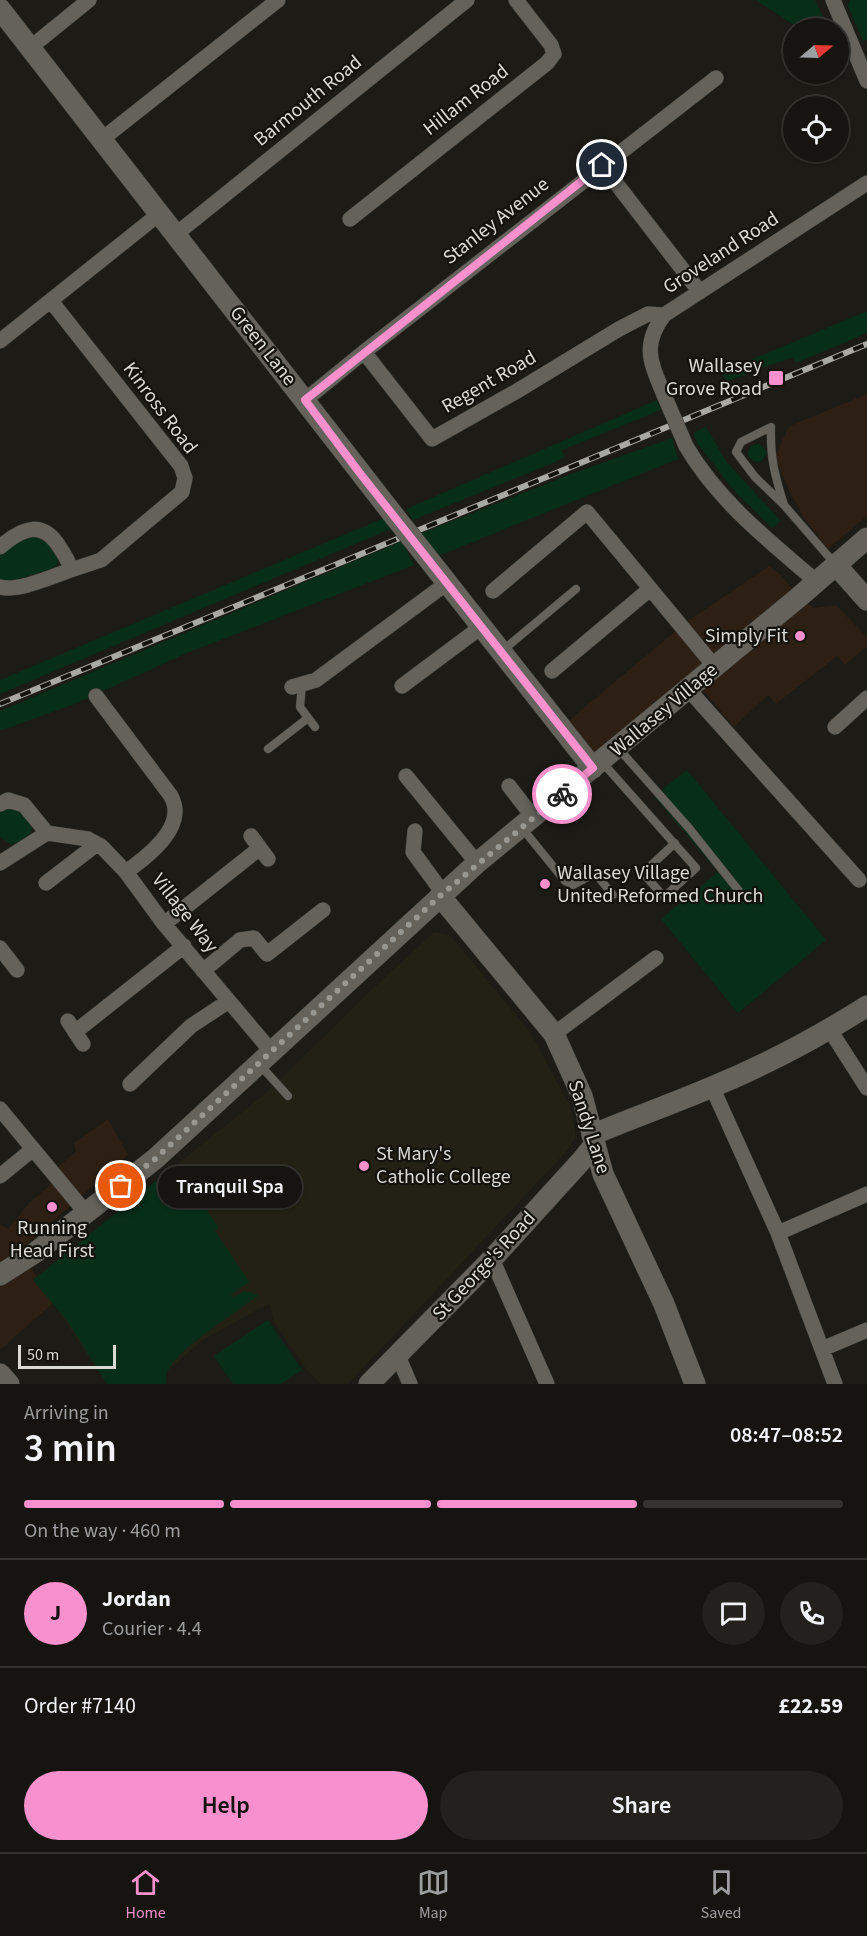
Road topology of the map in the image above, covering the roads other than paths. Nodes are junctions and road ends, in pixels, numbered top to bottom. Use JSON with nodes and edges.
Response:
{"nodes":[{"id":1,"x":89,"y":0,"type":"edge"},
{"id":2,"x":278,"y":0,"type":"edge"},
{"id":3,"x":467,"y":0,"type":"edge"},
{"id":4,"x":516,"y":0,"type":"edge"},
{"id":5,"x":833,"y":0,"type":"edge"},
{"id":6,"x":0,"y":9,"type":"edge"},
{"id":7,"x":31,"y":47,"type":"junction"},
{"id":8,"x":716,"y":78,"type":"dead end"},
{"id":9,"x":867,"y":81,"type":"edge"},
{"id":10,"x":101,"y":140,"type":"junction"},
{"id":11,"x":602,"y":165,"type":"junction"},
{"id":12,"x":867,"y":183,"type":"edge"},
{"id":13,"x":159,"y":214,"type":"junction"},
{"id":14,"x":350,"y":219,"type":"dead end"},
{"id":15,"x":175,"y":234,"type":"junction"},
{"id":16,"x":700,"y":292,"type":"junction"},
{"id":17,"x":51,"y":301,"type":"junction"},
{"id":18,"x":664,"y":315,"type":"junction"},
{"id":19,"x":0,"y":340,"type":"edge"},
{"id":20,"x":364,"y":352,"type":"junction"},
{"id":21,"x":305,"y":400,"type":"junction"},
{"id":22,"x":784,"y":505,"type":"junction"},
{"id":23,"x":867,"y":538,"type":"edge"},
{"id":24,"x":0,"y":547,"type":"edge"},
{"id":25,"x":836,"y":565,"type":"junction"},
{"id":26,"x":71,"y":570,"type":"junction"},
{"id":27,"x":817,"y":582,"type":"junction"},
{"id":28,"x":447,"y":583,"type":"junction"},
{"id":29,"x":0,"y":587,"type":"edge"},
{"id":30,"x":576,"y":589,"type":"dead end"},
{"id":31,"x":650,"y":589,"type":"junction"},
{"id":32,"x":494,"y":591,"type":"dead end"},
{"id":33,"x":867,"y":600,"type":"edge"},
{"id":34,"x":481,"y":627,"type":"junction"},
{"id":35,"x":501,"y":652,"type":"junction"},
{"id":36,"x":715,"y":667,"type":"junction"},
{"id":37,"x":552,"y":671,"type":"dead end"},
{"id":38,"x":297,"y":685,"type":"joint"},
{"id":39,"x":402,"y":686,"type":"dead end"},
{"id":40,"x":688,"y":689,"type":"junction"},
{"id":41,"x":96,"y":696,"type":"dead end"},
{"id":42,"x":867,"y":698,"type":"edge"},
{"id":43,"x":308,"y":718,"type":"junction"},
{"id":44,"x":315,"y":727,"type":"dead end"},
{"id":45,"x":835,"y":727,"type":"dead end"},
{"id":46,"x":618,"y":748,"type":"junction"},
{"id":47,"x":268,"y":749,"type":"dead end"},
{"id":48,"x":597,"y":765,"type":"junction"},
{"id":49,"x":406,"y":776,"type":"dead end"},
{"id":50,"x":510,"y":786,"type":"dead end"},
{"id":51,"x":0,"y":804,"type":"edge"},
{"id":52,"x":527,"y":822,"type":"junction"},
{"id":53,"x":415,"y":831,"type":"dead end"},
{"id":54,"x":47,"y":833,"type":"junction"},
{"id":55,"x":675,"y":843,"type":"junction"},
{"id":56,"x":97,"y":844,"type":"junction"},
{"id":57,"x":260,"y":848,"type":"dead end"},
{"id":58,"x":3,"y":855,"type":"edge"},
{"id":59,"x":477,"y":863,"type":"junction"},
{"id":60,"x":126,"y":872,"type":"junction"},
{"id":61,"x":859,"y":880,"type":"dead end"},
{"id":62,"x":46,"y":883,"type":"dead end"},
{"id":63,"x":739,"y":891,"type":"dead end"},
{"id":64,"x":441,"y":895,"type":"junction"},
{"id":65,"x":612,"y":895,"type":"dead end"},
{"id":66,"x":323,"y":910,"type":"dead end"},
{"id":67,"x":164,"y":924,"type":"junction"},
{"id":68,"x":184,"y":946,"type":"junction"},
{"id":69,"x":0,"y":948,"type":"edge"},
{"id":70,"x":656,"y":958,"type":"dead end"},
{"id":71,"x":17,"y":970,"type":"dead end"},
{"id":72,"x":203,"y":971,"type":"junction"},
{"id":73,"x":229,"y":1002,"type":"junction"},
{"id":74,"x":867,"y":1006,"type":"edge"},
{"id":75,"x":830,"y":1030,"type":"junction"},
{"id":76,"x":75,"y":1032,"type":"dead end"},
{"id":77,"x":554,"y":1034,"type":"junction"},
{"id":78,"x":265,"y":1057,"type":"junction"},
{"id":79,"x":130,"y":1084,"type":"dead end"},
{"id":80,"x":712,"y":1087,"type":"junction"},
{"id":81,"x":867,"y":1088,"type":"edge"},
{"id":82,"x":288,"y":1096,"type":"dead end"},
{"id":83,"x":0,"y":1108,"type":"edge"},
{"id":84,"x":593,"y":1140,"type":"junction"},
{"id":85,"x":33,"y":1149,"type":"junction"},
{"id":86,"x":0,"y":1176,"type":"edge"},
{"id":87,"x":867,"y":1194,"type":"edge"},
{"id":88,"x":86,"y":1213,"type":"junction"},
{"id":89,"x":778,"y":1233,"type":"junction"},
{"id":90,"x":492,"y":1259,"type":"junction"},
{"id":91,"x":0,"y":1275,"type":"edge"},
{"id":92,"x":867,"y":1330,"type":"edge"},
{"id":93,"x":822,"y":1348,"type":"junction"},
{"id":94,"x":398,"y":1356,"type":"junction"},
{"id":95,"x":0,"y":1374,"type":"edge"},
{"id":96,"x":9,"y":1384,"type":"edge"},
{"id":97,"x":369,"y":1384,"type":"edge"},
{"id":98,"x":410,"y":1384,"type":"edge"},
{"id":99,"x":547,"y":1384,"type":"edge"},
{"id":100,"x":695,"y":1384,"type":"edge"},
{"id":101,"x":835,"y":1384,"type":"edge"}],
"edges":[{"from":1,"to":7,"type":"street"},
{"from":2,"to":10,"type":"street"},
{"from":3,"to":15,"type":"street","name":"Barmouth Road"},
{"from":4,"to":14,"type":"street","name":"Hillam Road"},
{"from":5,"to":9,"type":"street"},
{"from":6,"to":7,"type":"street","name":"Green Lane"},
{"from":7,"to":10,"type":"street","name":"Green Lane"},
{"from":8,"to":11,"type":"street","name":"Stanley Avenue"},
{"from":10,"to":13,"type":"street","name":"Green Lane"},
{"from":11,"to":16,"type":"street"},
{"from":11,"to":20,"type":"street","name":"Stanley Avenue"},
{"from":12,"to":16,"type":"street","name":"Groveland Road"},
{"from":13,"to":15,"type":"street","name":"Green Lane"},
{"from":13,"to":17,"type":"street"},
{"from":15,"to":21,"type":"street","name":"Green Lane"},
{"from":16,"to":18,"type":"street","name":"Groveland Road"},
{"from":17,"to":19,"type":"street"},
{"from":17,"to":26,"type":"street","name":"Kinross Road"},
{"from":18,"to":20,"type":"street","name":"Regent Road"},
{"from":18,"to":27,"type":"street","name":"Groveland Road","bridge":true},
{"from":20,"to":21,"type":"street","name":"Stanley Avenue"},
{"from":21,"to":28,"type":"street","name":"Green Lane","bridge":true},
{"from":22,"to":22,"type":"lane"},
{"from":22,"to":25,"type":"lane"},
{"from":23,"to":25,"type":"street","name":"Wallasey Village"},
{"from":24,"to":26,"type":"street"},
{"from":25,"to":27,"type":"street","name":"Wallasey Village"},
{"from":25,"to":33,"type":"street"},
{"from":26,"to":29,"type":"street","name":"Kinross Road"},
{"from":27,"to":36,"type":"street","name":"Wallasey Village"},
{"from":28,"to":34,"type":"street","name":"Green Lane"},
{"from":28,"to":38,"type":"street"},
{"from":30,"to":35,"type":"lane"},
{"from":31,"to":32,"type":"street"},
{"from":31,"to":36,"type":"street"},
{"from":31,"to":37,"type":"street"},
{"from":34,"to":35,"type":"street","name":"Green Lane"},
{"from":34,"to":39,"type":"street"},
{"from":35,"to":48,"type":"street","name":"Green Lane"},
{"from":36,"to":40,"type":"street","name":"Wallasey Village"},
{"from":38,"to":43,"type":"lane"},
{"from":40,"to":46,"type":"street","name":"Wallasey Village"},
{"from":40,"to":61,"type":"street"},
{"from":41,"to":60,"type":"street"},
{"from":42,"to":45,"type":"street"},
{"from":43,"to":44,"type":"lane"},
{"from":43,"to":47,"type":"lane"},
{"from":46,"to":48,"type":"street","name":"Wallasey Village"},
{"from":46,"to":63,"type":"lane"},
{"from":48,"to":52,"type":"street","name":"Wallasey Village"},
{"from":48,"to":55,"type":"lane"},
{"from":49,"to":59,"type":"street"},
{"from":50,"to":52,"type":"street"},
{"from":51,"to":54,"type":"street"},
{"from":52,"to":59,"type":"street","name":"Wallasey Village"},
{"from":52,"to":65,"type":"lane"},
{"from":53,"to":64,"type":"street"},
{"from":54,"to":56,"type":"street","name":"Village Way"},
{"from":54,"to":58,"type":"street"},
{"from":55,"to":55,"type":"lane"},
{"from":56,"to":60,"type":"street","name":"Village Way"},
{"from":56,"to":62,"type":"street"},
{"from":57,"to":67,"type":"street"},
{"from":59,"to":64,"type":"street","name":"Wallasey Village"},
{"from":60,"to":67,"type":"street","name":"Village Way"},
{"from":64,"to":77,"type":"street","name":"Sandy Lane"},
{"from":64,"to":78,"type":"street","name":"Wallasey Village"},
{"from":66,"to":72,"type":"street"},
{"from":67,"to":68,"type":"street","name":"Village Way"},
{"from":68,"to":72,"type":"street","name":"Village Way"},
{"from":68,"to":76,"type":"street"},
{"from":69,"to":71,"type":"street"},
{"from":70,"to":77,"type":"street"},
{"from":72,"to":73,"type":"street","name":"Village Way"},
{"from":73,"to":78,"type":"street","name":"Village Way"},
{"from":73,"to":79,"type":"street"},
{"from":74,"to":75,"type":"street","name":"St George's Road"},
{"from":75,"to":80,"type":"street","name":"St George's Road"},
{"from":75,"to":81,"type":"street"},
{"from":77,"to":84,"type":"street","name":"Sandy Lane"},
{"from":78,"to":82,"type":"lane"},
{"from":78,"to":88,"type":"street","name":"Wallasey Village"},
{"from":80,"to":84,"type":"street","name":"St George's Road"},
{"from":80,"to":89,"type":"street"},
{"from":83,"to":85,"type":"street"},
{"from":84,"to":90,"type":"street","name":"St George's Road"},
{"from":84,"to":100,"type":"street","name":"Sandy Lane"},
{"from":85,"to":86,"type":"street"},
{"from":85,"to":88,"type":"street"},
{"from":87,"to":89,"type":"street"},
{"from":88,"to":91,"type":"street","name":"Wallasey Village"},
{"from":89,"to":93,"type":"street"},
{"from":90,"to":94,"type":"street","name":"St George's Road"},
{"from":90,"to":99,"type":"street"},
{"from":92,"to":93,"type":"street"},
{"from":93,"to":101,"type":"street"},
{"from":94,"to":97,"type":"street","name":"St George's Road"},
{"from":94,"to":98,"type":"street"},
{"from":95,"to":96,"type":"street"}]}
